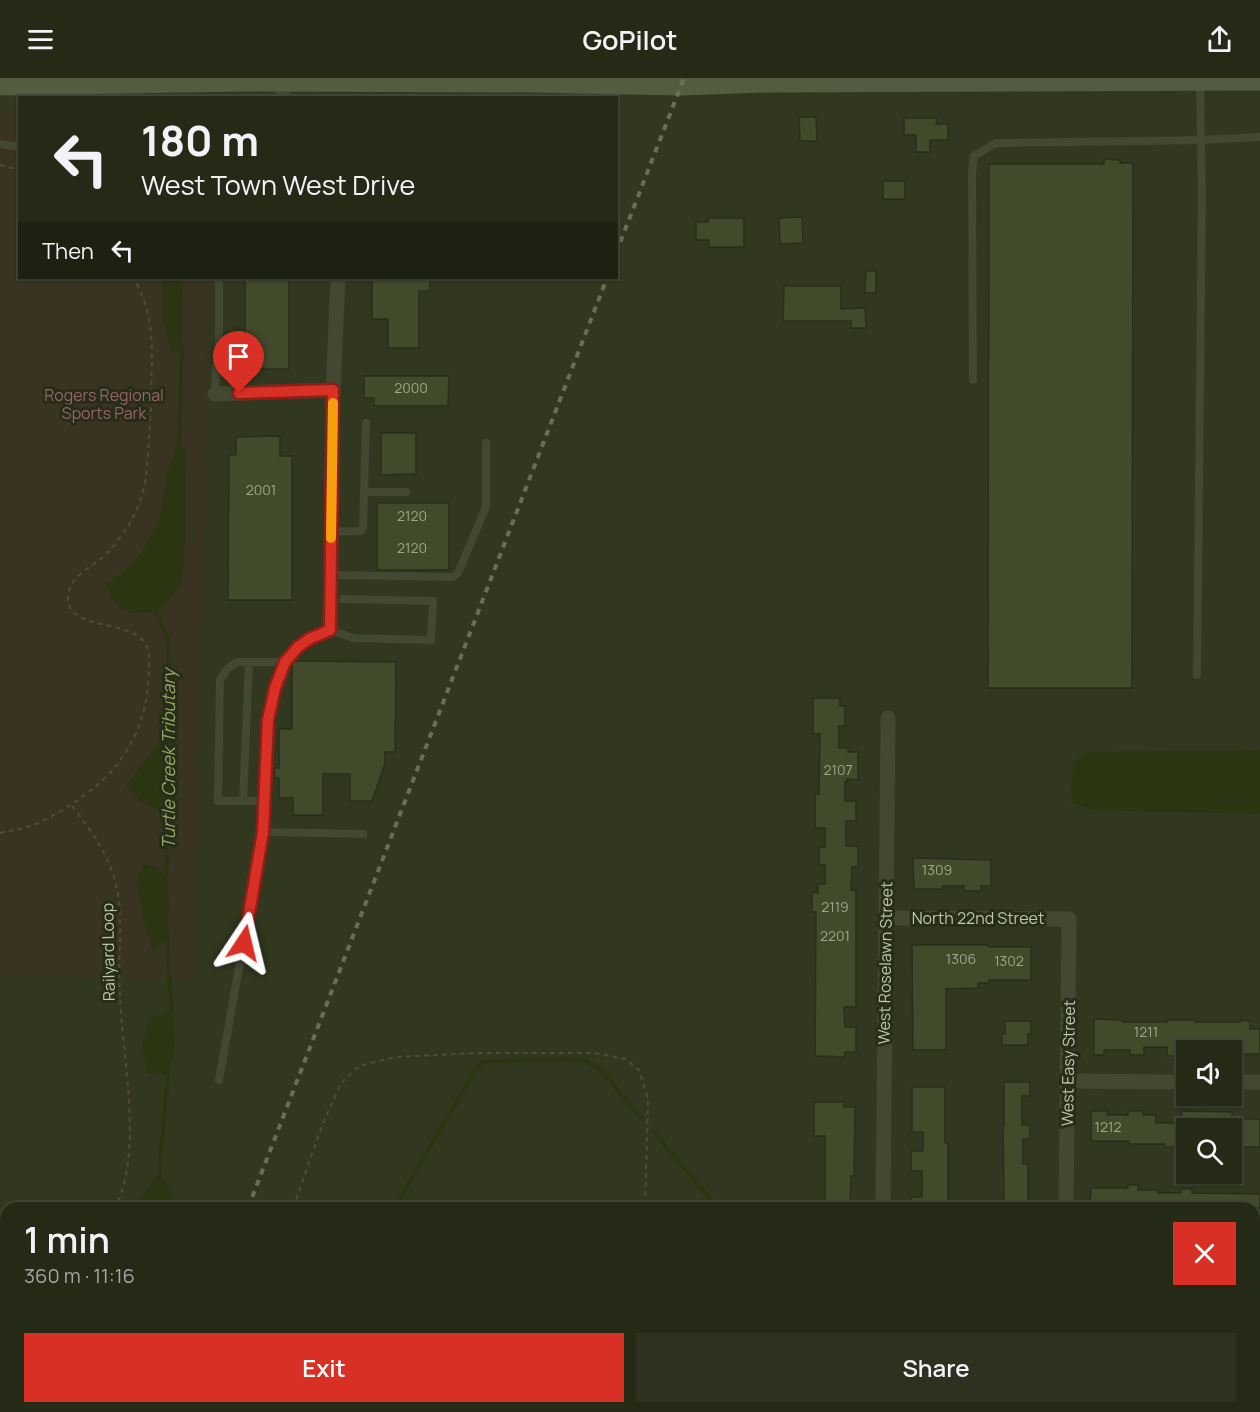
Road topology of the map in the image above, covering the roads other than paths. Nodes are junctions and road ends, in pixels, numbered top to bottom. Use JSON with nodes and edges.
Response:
{"nodes":[{"id":1,"x":1200,"y":80,"type":"junction"},
{"id":2,"x":1260,"y":80,"type":"edge"},
{"id":3,"x":25,"y":81,"type":"edge"},
{"id":4,"x":107,"y":81,"type":"edge"},
{"id":5,"x":0,"y":85,"type":"edge"},
{"id":6,"x":282,"y":89,"type":"edge"},
{"id":7,"x":1260,"y":137,"type":"edge"},
{"id":8,"x":1202,"y":140,"type":"junction"},
{"id":9,"x":0,"y":144,"type":"edge"},
{"id":10,"x":18,"y":147,"type":"edge"},
{"id":11,"x":219,"y":279,"type":"edge"},
{"id":12,"x":338,"y":279,"type":"edge"},
{"id":13,"x":973,"y":380,"type":"dead end"},
{"id":14,"x":333,"y":390,"type":"junction"},
{"id":15,"x":215,"y":394,"type":"joint"},
{"id":16,"x":366,"y":423,"type":"dead end"},
{"id":17,"x":486,"y":443,"type":"dead end"},
{"id":18,"x":365,"y":492,"type":"junction"},
{"id":19,"x":406,"y":492,"type":"dead end"},
{"id":20,"x":331,"y":532,"type":"junction"},
{"id":21,"x":331,"y":575,"type":"junction"},
{"id":22,"x":343,"y":599,"type":"dead end"},
{"id":23,"x":330,"y":630,"type":"junction"},
{"id":24,"x":249,"y":662,"type":"junction"},
{"id":25,"x":285,"y":662,"type":"junction"},
{"id":26,"x":1197,"y":675,"type":"dead end"},
{"id":27,"x":888,"y":718,"type":"dead end"},
{"id":28,"x":243,"y":801,"type":"junction"},
{"id":29,"x":265,"y":801,"type":"junction"},
{"id":30,"x":263,"y":832,"type":"junction"},
{"id":31,"x":363,"y":834,"type":"dead end"},
{"id":32,"x":886,"y":918,"type":"junction"},
{"id":33,"x":1069,"y":919,"type":"joint"},
{"id":34,"x":219,"y":1080,"type":"dead end"},
{"id":35,"x":1068,"y":1082,"type":"junction"},
{"id":36,"x":1176,"y":1082,"type":"edge"},
{"id":37,"x":1242,"y":1082,"type":"edge"},
{"id":38,"x":1260,"y":1082,"type":"edge"},
{"id":39,"x":883,"y":1202,"type":"edge"},
{"id":40,"x":1066,"y":1202,"type":"edge"}],
"edges":[{"from":1,"to":2,"type":"main road"},
{"from":1,"to":6,"type":"main road"},
{"from":1,"to":8,"type":"lane"},
{"from":3,"to":4,"type":"main road"},
{"from":3,"to":5,"type":"main road"},
{"from":4,"to":6,"type":"main road"},
{"from":7,"to":8,"type":"lane"},
{"from":8,"to":13,"type":"lane"},
{"from":8,"to":26,"type":"lane"},
{"from":9,"to":10,"type":"lane"},
{"from":11,"to":15,"type":"lane"},
{"from":12,"to":14,"type":"street"},
{"from":14,"to":15,"type":"street"},
{"from":14,"to":20,"type":"street"},
{"from":16,"to":18,"type":"lane"},
{"from":17,"to":21,"type":"lane"},
{"from":18,"to":19,"type":"lane"},
{"from":18,"to":20,"type":"lane"},
{"from":20,"to":21,"type":"street"},
{"from":21,"to":23,"type":"street"},
{"from":22,"to":23,"type":"lane"},
{"from":23,"to":25,"type":"lane"},
{"from":24,"to":25,"type":"lane"},
{"from":24,"to":28,"type":"lane"},
{"from":24,"to":28,"type":"lane"},
{"from":25,"to":29,"type":"lane"},
{"from":27,"to":32,"type":"street","name":"West Roselawn Street"},
{"from":28,"to":29,"type":"lane"},
{"from":29,"to":30,"type":"lane"},
{"from":30,"to":31,"type":"lane"},
{"from":30,"to":34,"type":"lane"},
{"from":32,"to":33,"type":"street","name":"North 22nd Street"},
{"from":32,"to":39,"type":"street","name":"West Roselawn Street"},
{"from":33,"to":35,"type":"street","name":"West Easy Street"},
{"from":35,"to":36,"type":"street"},
{"from":35,"to":40,"type":"street","name":"West Easy Street"},
{"from":37,"to":38,"type":"street"}]}
